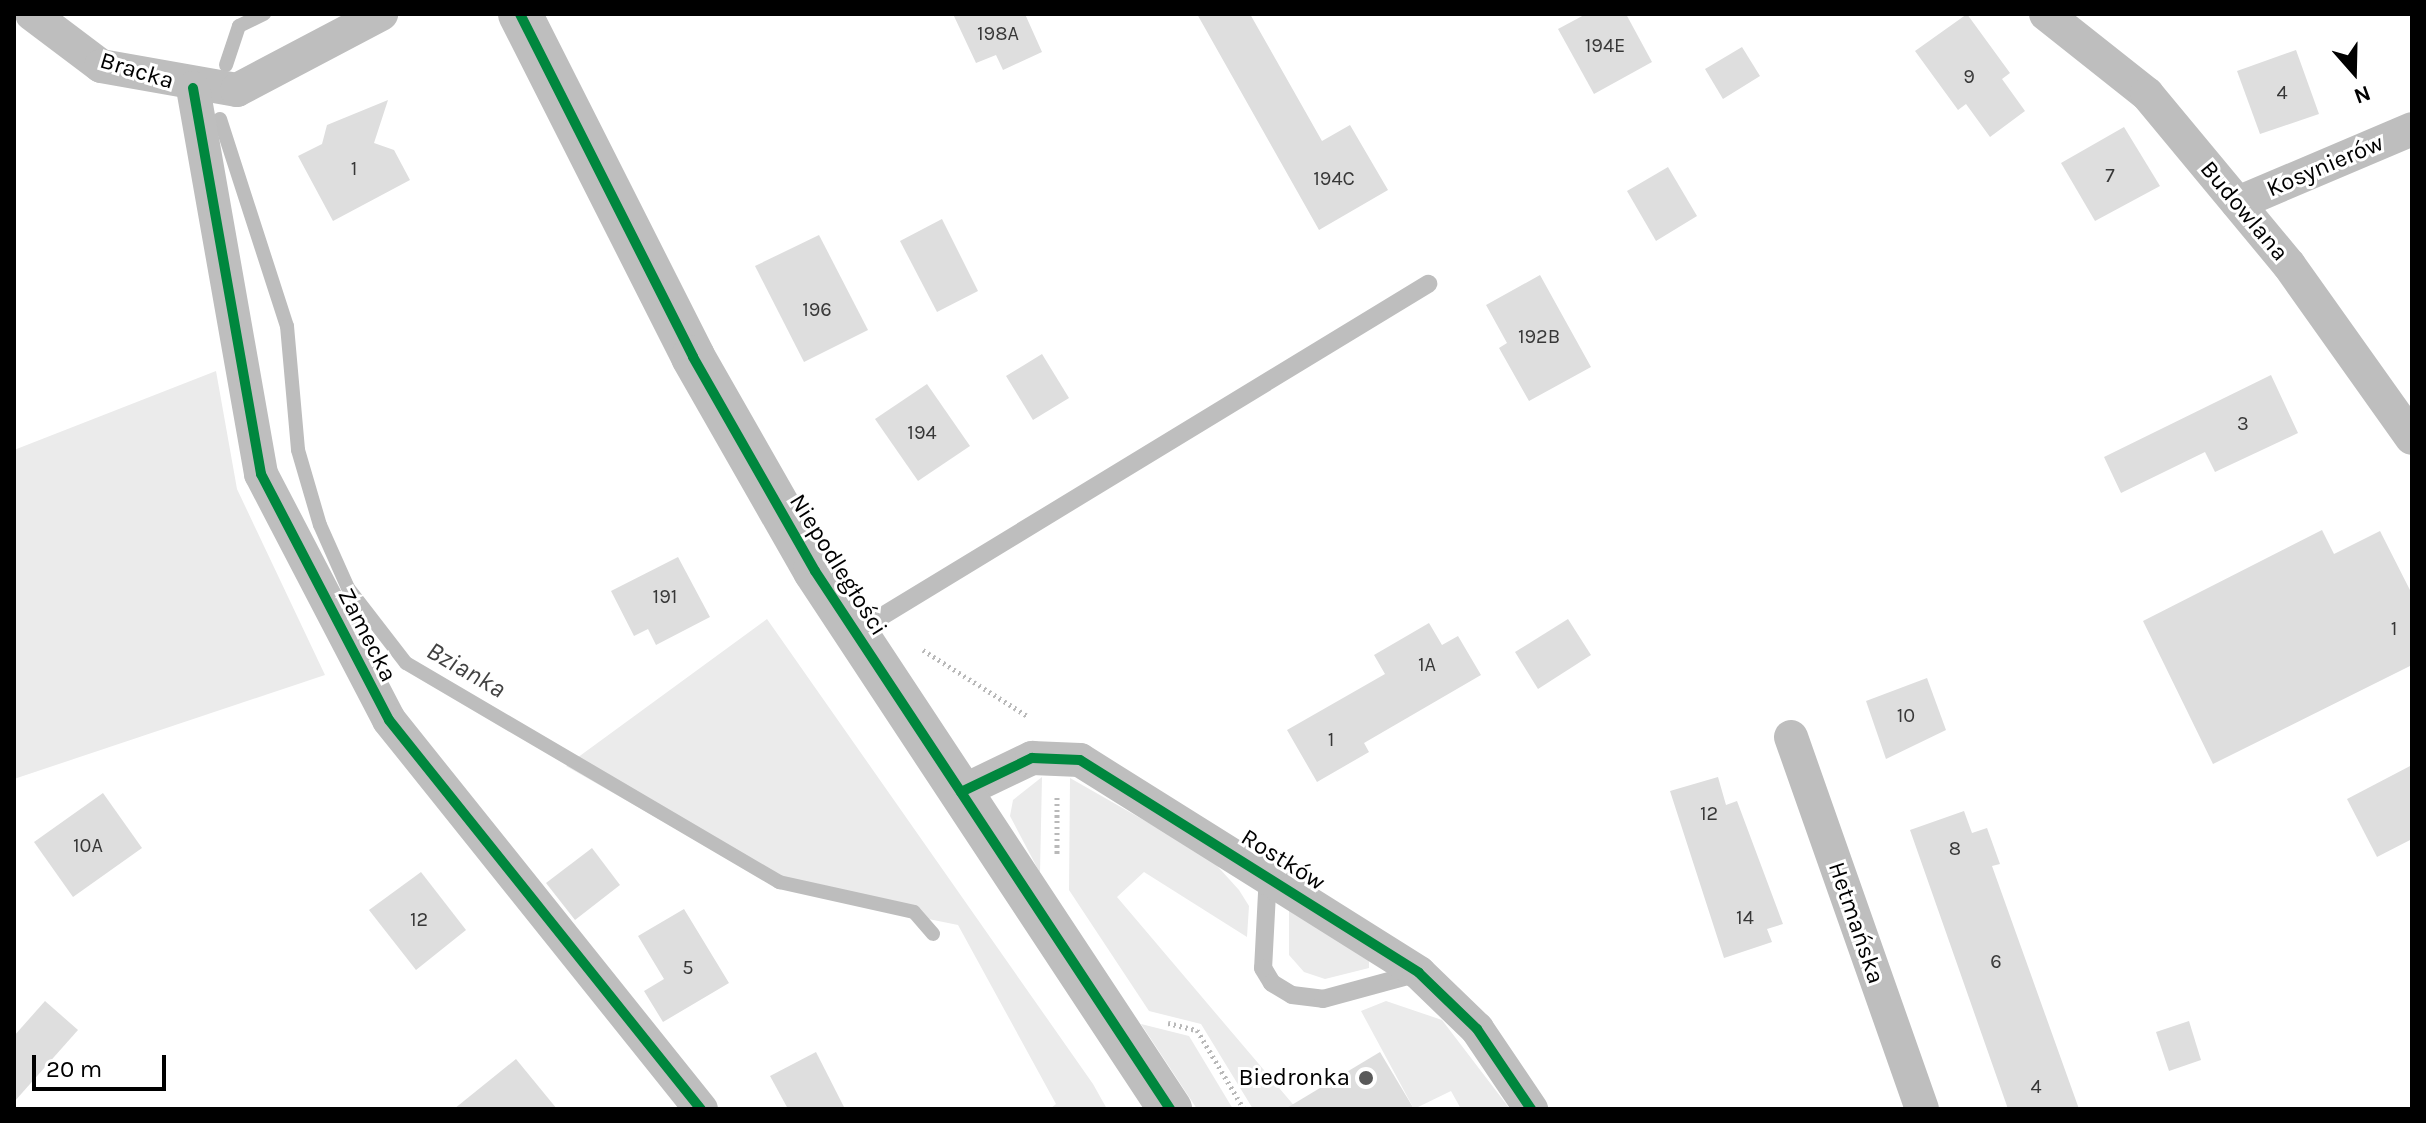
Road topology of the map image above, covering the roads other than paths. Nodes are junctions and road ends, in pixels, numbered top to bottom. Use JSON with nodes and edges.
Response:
{"nodes":[{"id":1,"x":32,"y":14,"type":"edge"},
{"id":2,"x":381,"y":14,"type":"edge"},
{"id":3,"x":520,"y":14,"type":"edge"},
{"id":4,"x":2046,"y":14,"type":"edge"},
{"id":5,"x":193,"y":88,"type":"junction"},
{"id":6,"x":2412,"y":129,"type":"edge"},
{"id":7,"x":2238,"y":203,"type":"junction"},
{"id":8,"x":1428,"y":284,"type":"dead end"},
{"id":9,"x":2412,"y":438,"type":"edge"},
{"id":10,"x":856,"y":632,"type":"junction"},
{"id":11,"x":1791,"y":737,"type":"dead end"},
{"id":12,"x":961,"y":792,"type":"junction"},
{"id":13,"x":1268,"y":872,"type":"junction"},
{"id":14,"x":1419,"y":973,"type":"junction"},
{"id":15,"x":701,"y":1109,"type":"edge"},
{"id":16,"x":1170,"y":1109,"type":"edge"},
{"id":17,"x":1531,"y":1109,"type":"edge"},
{"id":18,"x":1922,"y":1109,"type":"edge"}],
"edges":[{"from":1,"to":5,"type":"street","name":"Bracka"},
{"from":2,"to":5,"type":"street","name":"Bracka"},
{"from":3,"to":10,"type":"street","name":"Niepodległości"},
{"from":4,"to":7,"type":"street","name":"Budowlana"},
{"from":5,"to":15,"type":"street","name":"Zamecka"},
{"from":6,"to":7,"type":"street","name":"Kosynierów"},
{"from":7,"to":9,"type":"street","name":"Budowlana"},
{"from":8,"to":10,"type":"lane"},
{"from":10,"to":12,"type":"street","name":"Niepodległości"},
{"from":11,"to":18,"type":"street","name":"Hetmańska"},
{"from":12,"to":13,"type":"street","name":"Rostków"},
{"from":12,"to":16,"type":"street","name":"Niepodległości"},
{"from":13,"to":14,"type":"street","name":"Rostków"},
{"from":13,"to":14,"type":"lane"},
{"from":14,"to":17,"type":"street","name":"Rostków"}]}
